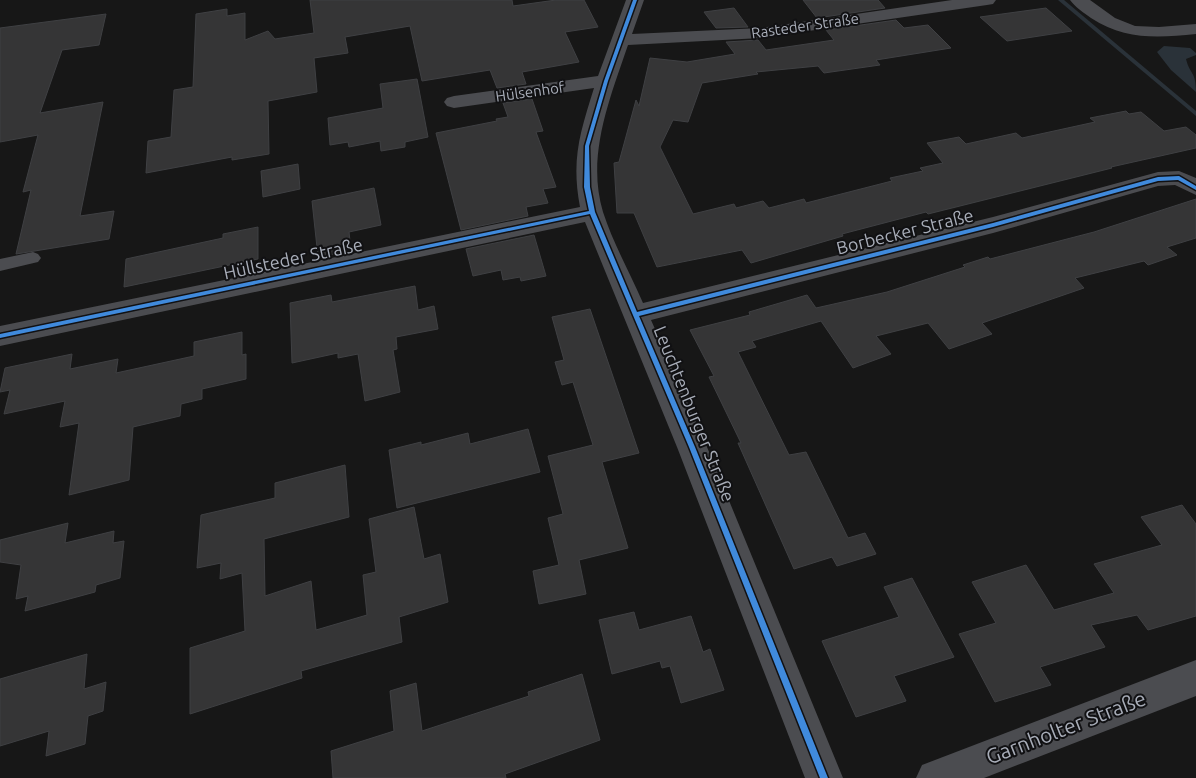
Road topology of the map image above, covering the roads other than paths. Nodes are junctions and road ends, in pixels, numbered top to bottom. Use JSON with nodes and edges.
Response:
{"nodes":[{"id":1,"x":635,"y":0,"type":"edge"},
{"id":2,"x":987,"y":0,"type":"edge"},
{"id":3,"x":1078,"y":0,"type":"edge"},
{"id":4,"x":1196,"y":28,"type":"edge"},
{"id":5,"x":622,"y":40,"type":"junction"},
{"id":6,"x":606,"y":81,"type":"junction"},
{"id":7,"x":454,"y":102,"type":"dead end"},
{"id":8,"x":1188,"y":183,"type":"edge"},
{"id":9,"x":592,"y":212,"type":"junction"},
{"id":10,"x":33,"y":258,"type":"dead end"},
{"id":11,"x":0,"y":265,"type":"edge"},
{"id":12,"x":637,"y":314,"type":"junction"},
{"id":13,"x":0,"y":336,"type":"edge"},
{"id":14,"x":1196,"y":678,"type":"edge"},
{"id":15,"x":824,"y":778,"type":"edge"},
{"id":16,"x":935,"y":778,"type":"edge"}],
"edges":[{"from":1,"to":5,"type":"street","name":"Leuchtenburger Straße"},
{"from":2,"to":5,"type":"street","name":"Rasteder Straße"},
{"from":3,"to":4,"type":"street"},
{"from":5,"to":6,"type":"street","name":"Leuchtenburger Straße"},
{"from":6,"to":7,"type":"street","name":"Hülsenhof"},
{"from":6,"to":9,"type":"street","name":"Leuchtenburger Straße"},
{"from":8,"to":12,"type":"street","name":"Borbecker Straße"},
{"from":9,"to":12,"type":"street","name":"Leuchtenburger Straße"},
{"from":9,"to":13,"type":"street","name":"Hüllsteder Straße"},
{"from":10,"to":11,"type":"lane"},
{"from":12,"to":15,"type":"street","name":"Leuchtenburger Straße"},
{"from":14,"to":16,"type":"street","name":"Garnholter Straße"}]}
